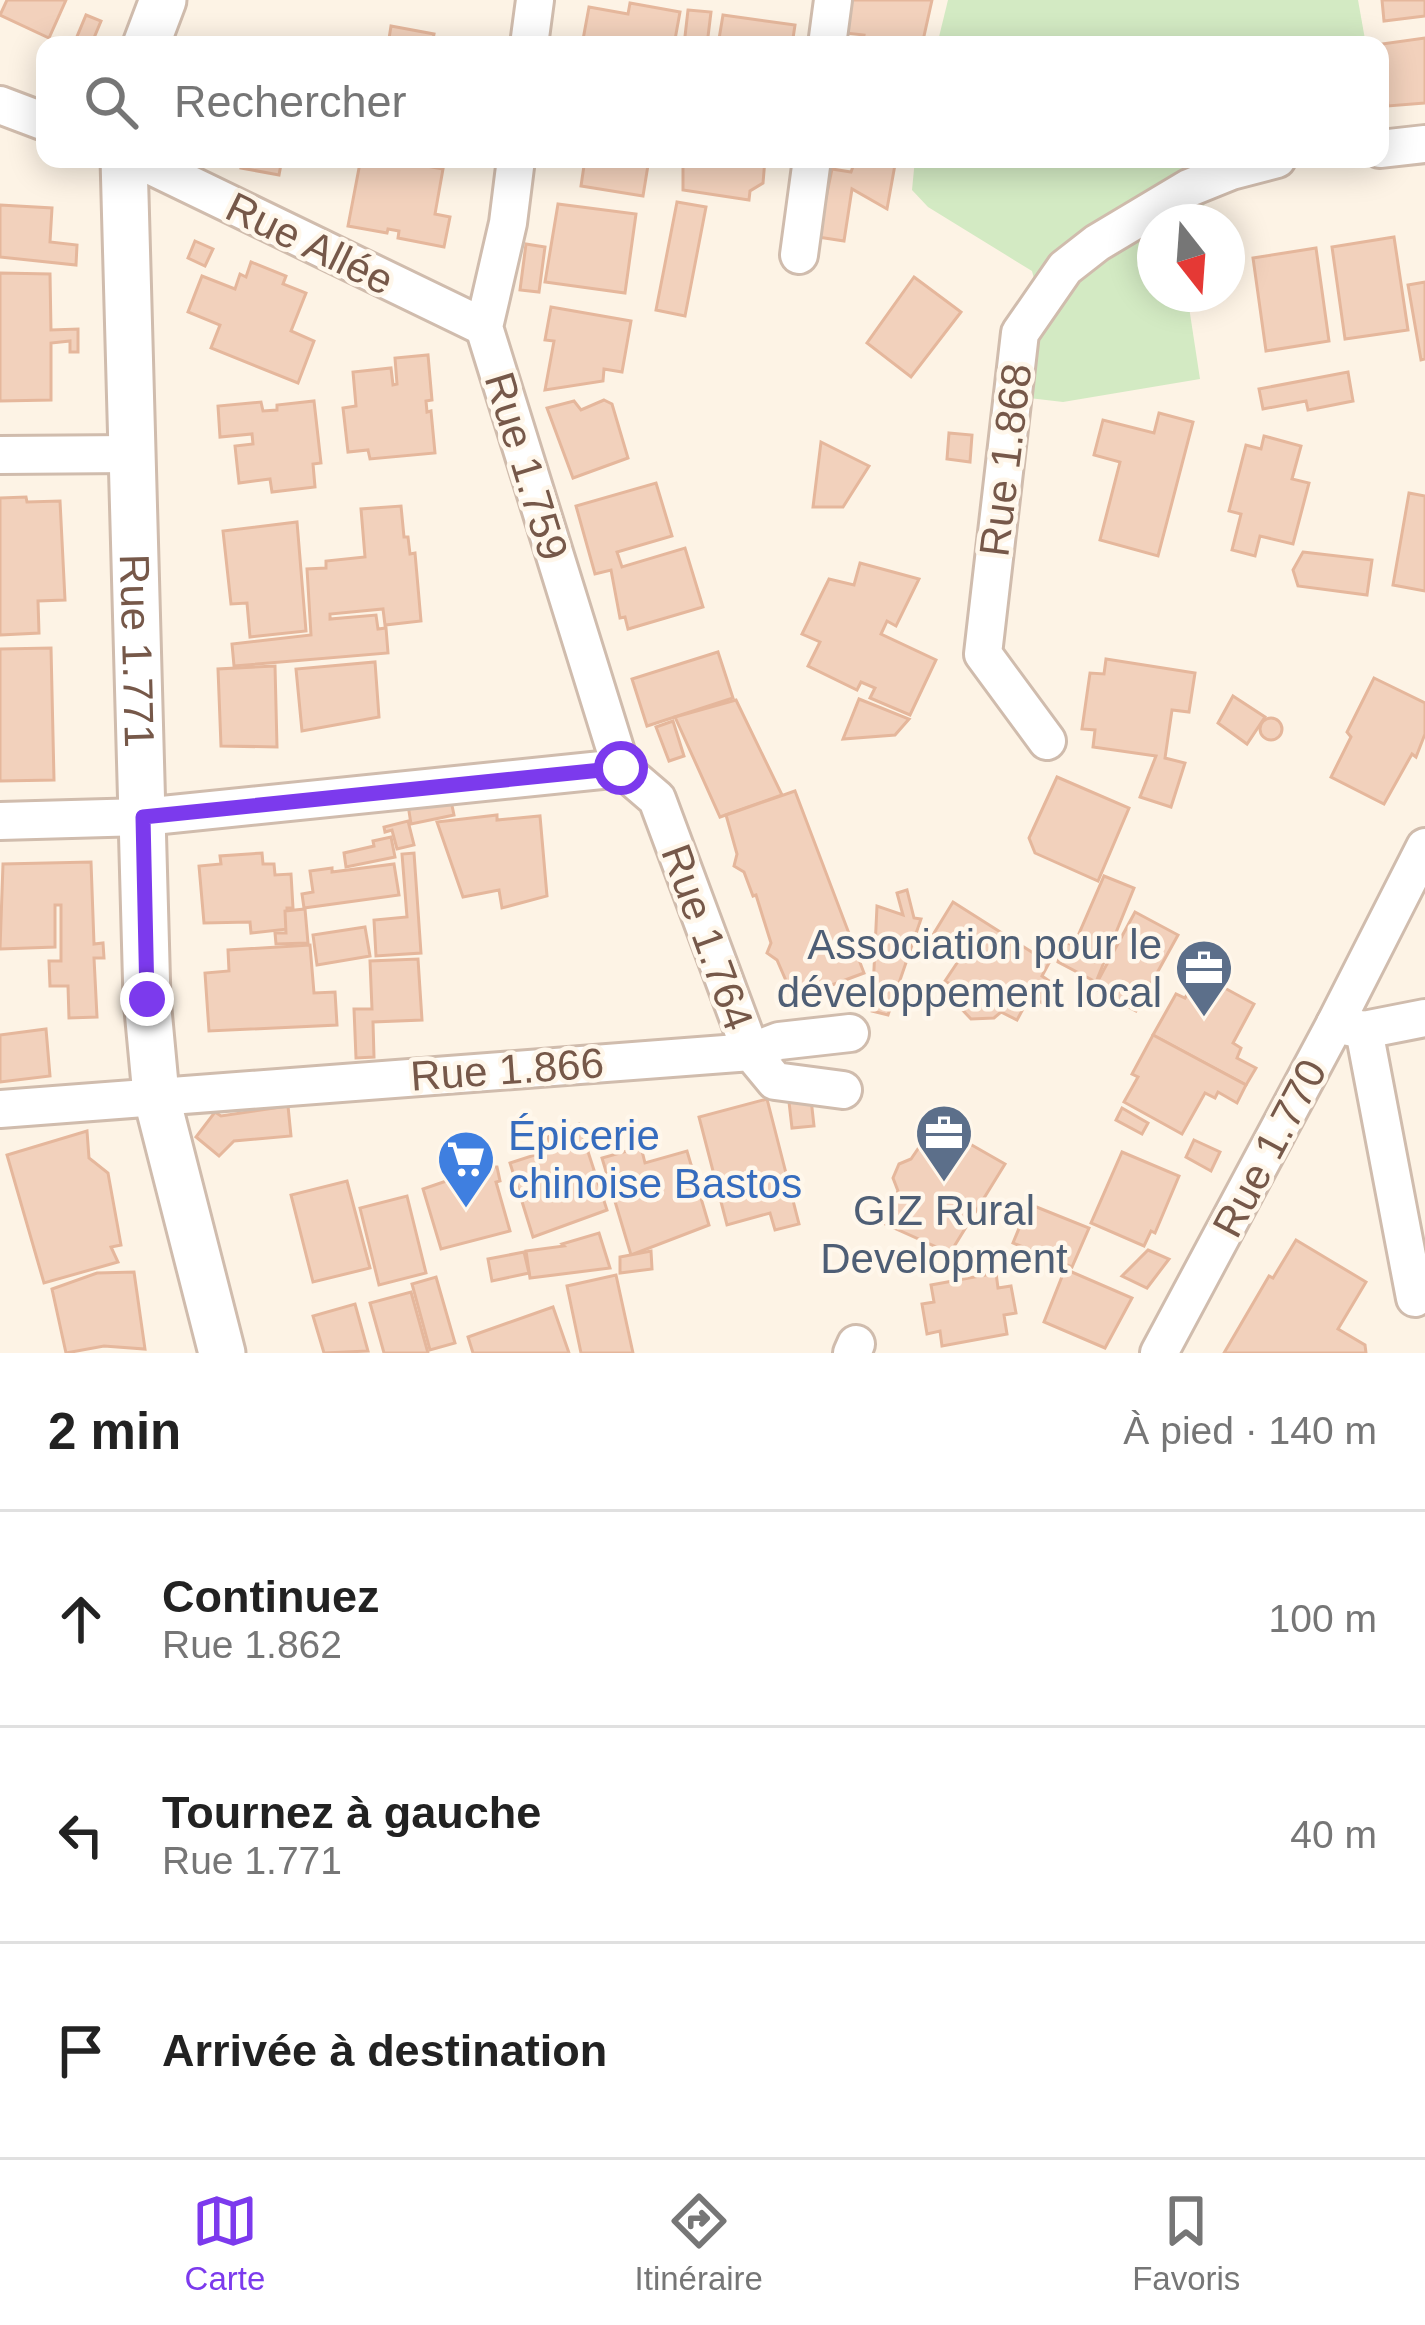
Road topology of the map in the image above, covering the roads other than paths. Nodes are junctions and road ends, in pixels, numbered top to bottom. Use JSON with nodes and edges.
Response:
{"nodes":[{"id":1,"x":163,"y":0,"type":"edge"},
{"id":2,"x":535,"y":0,"type":"edge"},
{"id":3,"x":833,"y":0,"type":"edge"},
{"id":4,"x":149,"y":36,"type":"edge"},
{"id":5,"x":530,"y":36,"type":"edge"},
{"id":6,"x":828,"y":36,"type":"edge"},
{"id":7,"x":0,"y":105,"type":"edge"},
{"id":8,"x":36,"y":119,"type":"edge"},
{"id":9,"x":1425,"y":144,"type":"edge"},
{"id":10,"x":1389,"y":148,"type":"edge"},
{"id":11,"x":124,"y":168,"type":"edge"},
{"id":12,"x":155,"y":168,"type":"edge"},
{"id":13,"x":515,"y":168,"type":"edge"},
{"id":14,"x":811,"y":168,"type":"edge"},
{"id":15,"x":1242,"y":168,"type":"edge"},
{"id":16,"x":800,"y":255,"type":"dead end"},
{"id":17,"x":484,"y":327,"type":"junction"},
{"id":18,"x":0,"y":454,"type":"edge"},
{"id":19,"x":130,"y":454,"type":"junction"},
{"id":20,"x":1047,"y":741,"type":"dead end"},
{"id":21,"x":621,"y":768,"type":"junction"},
{"id":22,"x":143,"y":817,"type":"junction"},
{"id":23,"x":0,"y":821,"type":"edge"},
{"id":24,"x":1425,"y":847,"type":"edge"},
{"id":25,"x":1425,"y":1018,"type":"edge"},
{"id":26,"x":1350,"y":1027,"type":"junction"},
{"id":27,"x":850,"y":1033,"type":"dead end"},
{"id":28,"x":751,"y":1052,"type":"junction"},
{"id":29,"x":843,"y":1090,"type":"dead end"},
{"id":30,"x":156,"y":1094,"type":"junction"},
{"id":31,"x":0,"y":1109,"type":"edge"},
{"id":32,"x":1415,"y":1298,"type":"dead end"},
{"id":33,"x":222,"y":1353,"type":"edge"},
{"id":34,"x":1159,"y":1353,"type":"edge"}],
"edges":[{"from":1,"to":4,"type":"street"},
{"from":2,"to":5,"type":"street"},
{"from":3,"to":6,"type":"street"},
{"from":7,"to":8,"type":"street"},
{"from":9,"to":10,"type":"street"},
{"from":11,"to":19,"type":"street","name":"Rue 1.771"},
{"from":12,"to":17,"type":"street","name":"Rue Allée"},
{"from":13,"to":17,"type":"street","name":"Rue 1.759"},
{"from":14,"to":16,"type":"street"},
{"from":15,"to":20,"type":"street","name":"Rue 1.868"},
{"from":17,"to":21,"type":"street","name":"Rue 1.759"},
{"from":18,"to":19,"type":"street"},
{"from":19,"to":22,"type":"street","name":"Rue 1.771"},
{"from":21,"to":22,"type":"street"},
{"from":21,"to":28,"type":"street","name":"Rue 1.764"},
{"from":22,"to":23,"type":"street"},
{"from":22,"to":30,"type":"street","name":"Rue 1.771"},
{"from":24,"to":26,"type":"street"},
{"from":25,"to":26,"type":"street","name":"Rue 1.770"},
{"from":26,"to":32,"type":"street"},
{"from":26,"to":34,"type":"street","name":"Rue 1.770"},
{"from":27,"to":28,"type":"street","name":"Rue 1.866"},
{"from":28,"to":29,"type":"street"},
{"from":28,"to":30,"type":"street","name":"Rue 1.866"},
{"from":30,"to":31,"type":"street","name":"Rue 1.866"},
{"from":30,"to":33,"type":"street","name":"Rue 1.771"}]}
